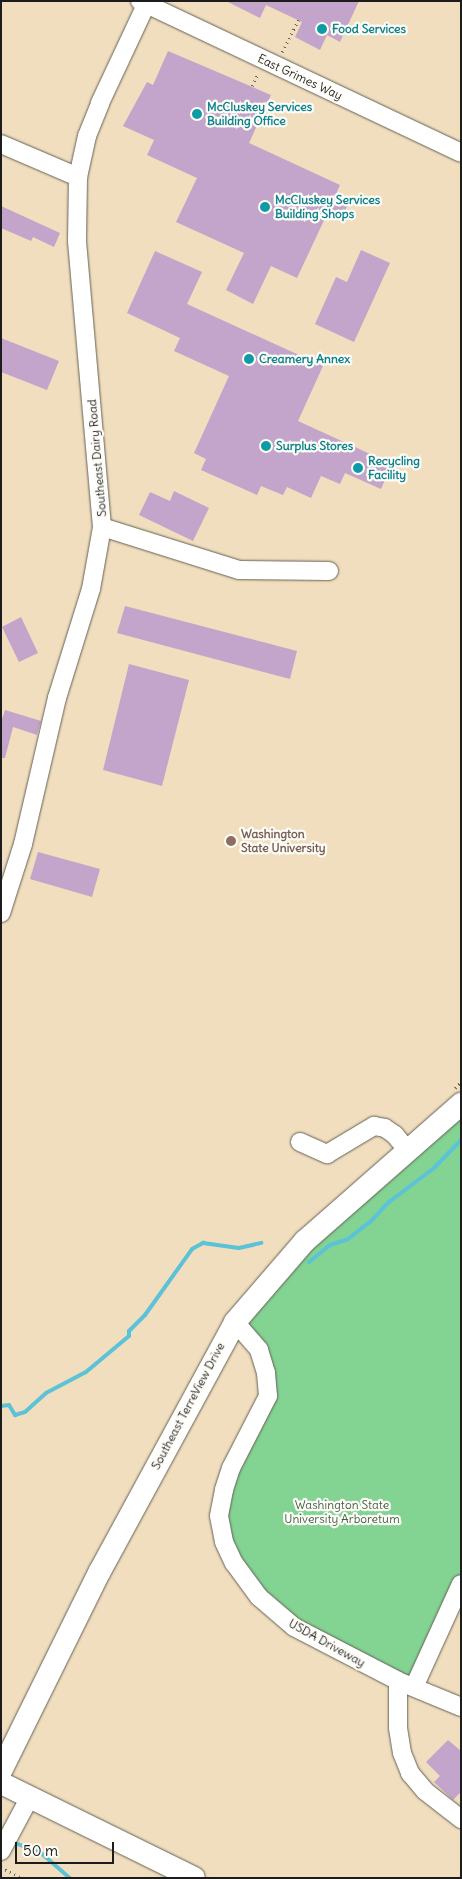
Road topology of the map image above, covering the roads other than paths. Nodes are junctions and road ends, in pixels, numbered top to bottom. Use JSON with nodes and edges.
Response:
{"nodes":[{"id":1,"x":143,"y":3,"type":"edge"},
{"id":2,"x":1,"y":144,"type":"edge"},
{"id":3,"x":461,"y":153,"type":"edge"},
{"id":4,"x":78,"y":177,"type":"junction"},
{"id":5,"x":102,"y":526,"type":"junction"},
{"id":6,"x":329,"y":570,"type":"dead end"},
{"id":7,"x":1,"y":913,"type":"edge"},
{"id":8,"x":461,"y":1104,"type":"edge"},
{"id":9,"x":300,"y":1142,"type":"dead end"},
{"id":10,"x":408,"y":1151,"type":"junction"},
{"id":11,"x":236,"y":1322,"type":"junction"},
{"id":12,"x":461,"y":1584,"type":"edge"},
{"id":13,"x":406,"y":1684,"type":"junction"},
{"id":14,"x":461,"y":1707,"type":"edge"},
{"id":15,"x":1,"y":1771,"type":"edge"},
{"id":16,"x":1,"y":1783,"type":"edge"},
{"id":17,"x":30,"y":1797,"type":"junction"},
{"id":18,"x":461,"y":1819,"type":"edge"},
{"id":19,"x":1,"y":1851,"type":"edge"},
{"id":20,"x":194,"y":1878,"type":"edge"}],
"edges":[{"from":1,"to":3,"type":"street","name":"East Grimes Way"},
{"from":1,"to":4,"type":"street","name":"Southeast Dairy Road"},
{"from":2,"to":4,"type":"street"},
{"from":4,"to":5,"type":"street","name":"Southeast Dairy Road"},
{"from":5,"to":6,"type":"street"},
{"from":5,"to":7,"type":"street","name":"Southeast Dairy Road"},
{"from":8,"to":10,"type":"main road","name":"Southeast TerreView Drive"},
{"from":9,"to":10,"type":"street"},
{"from":10,"to":11,"type":"main road","name":"Southeast TerreView Drive"},
{"from":11,"to":13,"type":"street","name":"USDA Driveway"},
{"from":11,"to":15,"type":"main road","name":"Southeast TerreView Drive"},
{"from":12,"to":13,"type":"street"},
{"from":13,"to":14,"type":"street","name":"USDA Driveway"},
{"from":13,"to":18,"type":"street"},
{"from":16,"to":17,"type":"main road"},
{"from":17,"to":19,"type":"street"},
{"from":17,"to":20,"type":"main road"}]}
